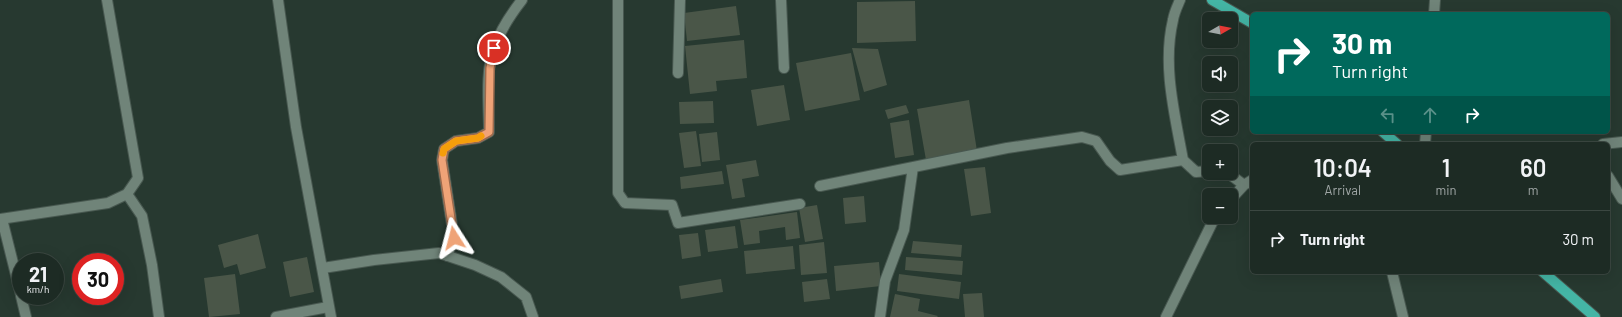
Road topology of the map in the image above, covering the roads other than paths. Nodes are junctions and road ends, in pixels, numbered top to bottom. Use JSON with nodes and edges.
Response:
{"nodes":[{"id":1,"x":107,"y":0,"type":"edge"},
{"id":2,"x":278,"y":0,"type":"edge"},
{"id":3,"x":522,"y":0,"type":"edge"},
{"id":4,"x":618,"y":0,"type":"edge"},
{"id":5,"x":680,"y":0,"type":"edge"},
{"id":6,"x":781,"y":0,"type":"edge"},
{"id":7,"x":1180,"y":0,"type":"edge"},
{"id":8,"x":1212,"y":0,"type":"edge"},
{"id":9,"x":1435,"y":0,"type":"edge"},
{"id":10,"x":1434,"y":12,"type":"edge"},
{"id":11,"x":1250,"y":21,"type":"edge"},
{"id":12,"x":784,"y":68,"type":"dead end"},
{"id":13,"x":678,"y":73,"type":"dead end"},
{"id":14,"x":1385,"y":134,"type":"edge"},
{"id":15,"x":1392,"y":142,"type":"edge"},
{"id":16,"x":1622,"y":142,"type":"edge"},
{"id":17,"x":1610,"y":143,"type":"edge"},
{"id":18,"x":1182,"y":160,"type":"junction"},
{"id":19,"x":913,"y":167,"type":"junction"},
{"id":20,"x":1202,"y":172,"type":"edge"},
{"id":21,"x":1238,"y":178,"type":"edge"},
{"id":22,"x":1610,"y":179,"type":"edge"},
{"id":23,"x":1248,"y":182,"type":"edge"},
{"id":24,"x":820,"y":186,"type":"dead end"},
{"id":25,"x":1238,"y":191,"type":"edge"},
{"id":26,"x":127,"y":194,"type":"junction"},
{"id":27,"x":1622,"y":199,"type":"edge"},
{"id":28,"x":800,"y":204,"type":"dead end"},
{"id":29,"x":1,"y":219,"type":"edge"},
{"id":30,"x":1212,"y":224,"type":"edge"},
{"id":31,"x":447,"y":256,"type":"junction"},
{"id":32,"x":12,"y":261,"type":"edge"},
{"id":33,"x":323,"y":268,"type":"junction"},
{"id":34,"x":1392,"y":274,"type":"edge"},
{"id":35,"x":1545,"y":274,"type":"edge"},
{"id":36,"x":23,"y":305,"type":"edge"},
{"id":37,"x":330,"y":312,"type":"edge"},
{"id":38,"x":1590,"y":316,"type":"edge"},
{"id":39,"x":26,"y":317,"type":"edge"},
{"id":40,"x":159,"y":317,"type":"edge"},
{"id":41,"x":276,"y":317,"type":"edge"},
{"id":42,"x":534,"y":317,"type":"edge"},
{"id":43,"x":880,"y":317,"type":"edge"},
{"id":44,"x":1166,"y":317,"type":"edge"},
{"id":45,"x":1403,"y":317,"type":"edge"}],
"edges":[{"from":1,"to":26,"type":"street"},
{"from":2,"to":33,"type":"street"},
{"from":3,"to":31,"type":"street"},
{"from":4,"to":28,"type":"street"},
{"from":5,"to":13,"type":"street"},
{"from":6,"to":12,"type":"street"},
{"from":7,"to":18,"type":"street"},
{"from":8,"to":11,"type":"main road"},
{"from":9,"to":10,"type":"street"},
{"from":14,"to":15,"type":"main road"},
{"from":16,"to":17,"type":"street"},
{"from":18,"to":19,"type":"street"},
{"from":18,"to":20,"type":"street"},
{"from":19,"to":24,"type":"street"},
{"from":19,"to":43,"type":"street"},
{"from":21,"to":23,"type":"street"},
{"from":22,"to":27,"type":"street"},
{"from":23,"to":25,"type":"street"},
{"from":26,"to":29,"type":"street"},
{"from":26,"to":40,"type":"street"},
{"from":29,"to":32,"type":"street"},
{"from":30,"to":44,"type":"street"},
{"from":31,"to":33,"type":"street"},
{"from":31,"to":42,"type":"street"},
{"from":33,"to":37,"type":"street"},
{"from":34,"to":45,"type":"street"},
{"from":35,"to":38,"type":"main road"},
{"from":36,"to":39,"type":"street"},
{"from":37,"to":41,"type":"street"}]}
